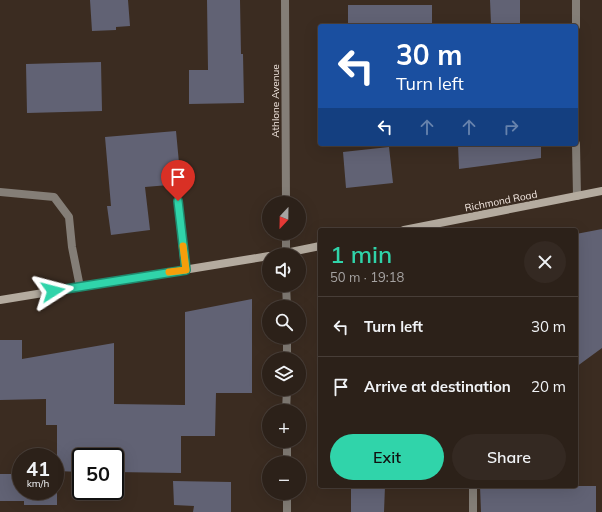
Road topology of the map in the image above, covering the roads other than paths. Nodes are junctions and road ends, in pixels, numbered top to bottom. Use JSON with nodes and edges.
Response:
{"nodes":[{"id":1,"x":285,"y":0,"type":"edge"},
{"id":2,"x":576,"y":0,"type":"edge"},
{"id":3,"x":576,"y":24,"type":"edge"},
{"id":4,"x":576,"y":146,"type":"edge"},
{"id":5,"x":602,"y":191,"type":"edge"},
{"id":6,"x":0,"y":192,"type":"edge"},
{"id":7,"x":286,"y":196,"type":"edge"},
{"id":8,"x":576,"y":196,"type":"junction"},
{"id":9,"x":178,"y":201,"type":"dead end"},
{"id":10,"x":428,"y":228,"type":"edge"},
{"id":11,"x":318,"y":246,"type":"edge"},
{"id":12,"x":306,"y":249,"type":"edge"},
{"id":13,"x":262,"y":257,"type":"edge"},
{"id":14,"x":186,"y":270,"type":"junction"},
{"id":15,"x":80,"y":287,"type":"junction"},
{"id":16,"x":0,"y":300,"type":"edge"},
{"id":17,"x":472,"y":488,"type":"edge"},
{"id":18,"x":287,"y":500,"type":"edge"},
{"id":19,"x":287,"y":512,"type":"edge"},
{"id":20,"x":473,"y":512,"type":"edge"}],
"edges":[{"from":1,"to":7,"type":"street","name":"Athlone Avenue"},
{"from":2,"to":3,"type":"street"},
{"from":4,"to":8,"type":"street"},
{"from":5,"to":8,"type":"main road","name":"Richmond Road"},
{"from":6,"to":15,"type":"street"},
{"from":8,"to":10,"type":"main road","name":"Richmond Road"},
{"from":9,"to":14,"type":"street"},
{"from":11,"to":12,"type":"main road"},
{"from":13,"to":14,"type":"main road"},
{"from":14,"to":15,"type":"main road"},
{"from":15,"to":16,"type":"main road"},
{"from":17,"to":20,"type":"street"},
{"from":18,"to":19,"type":"street"}]}
